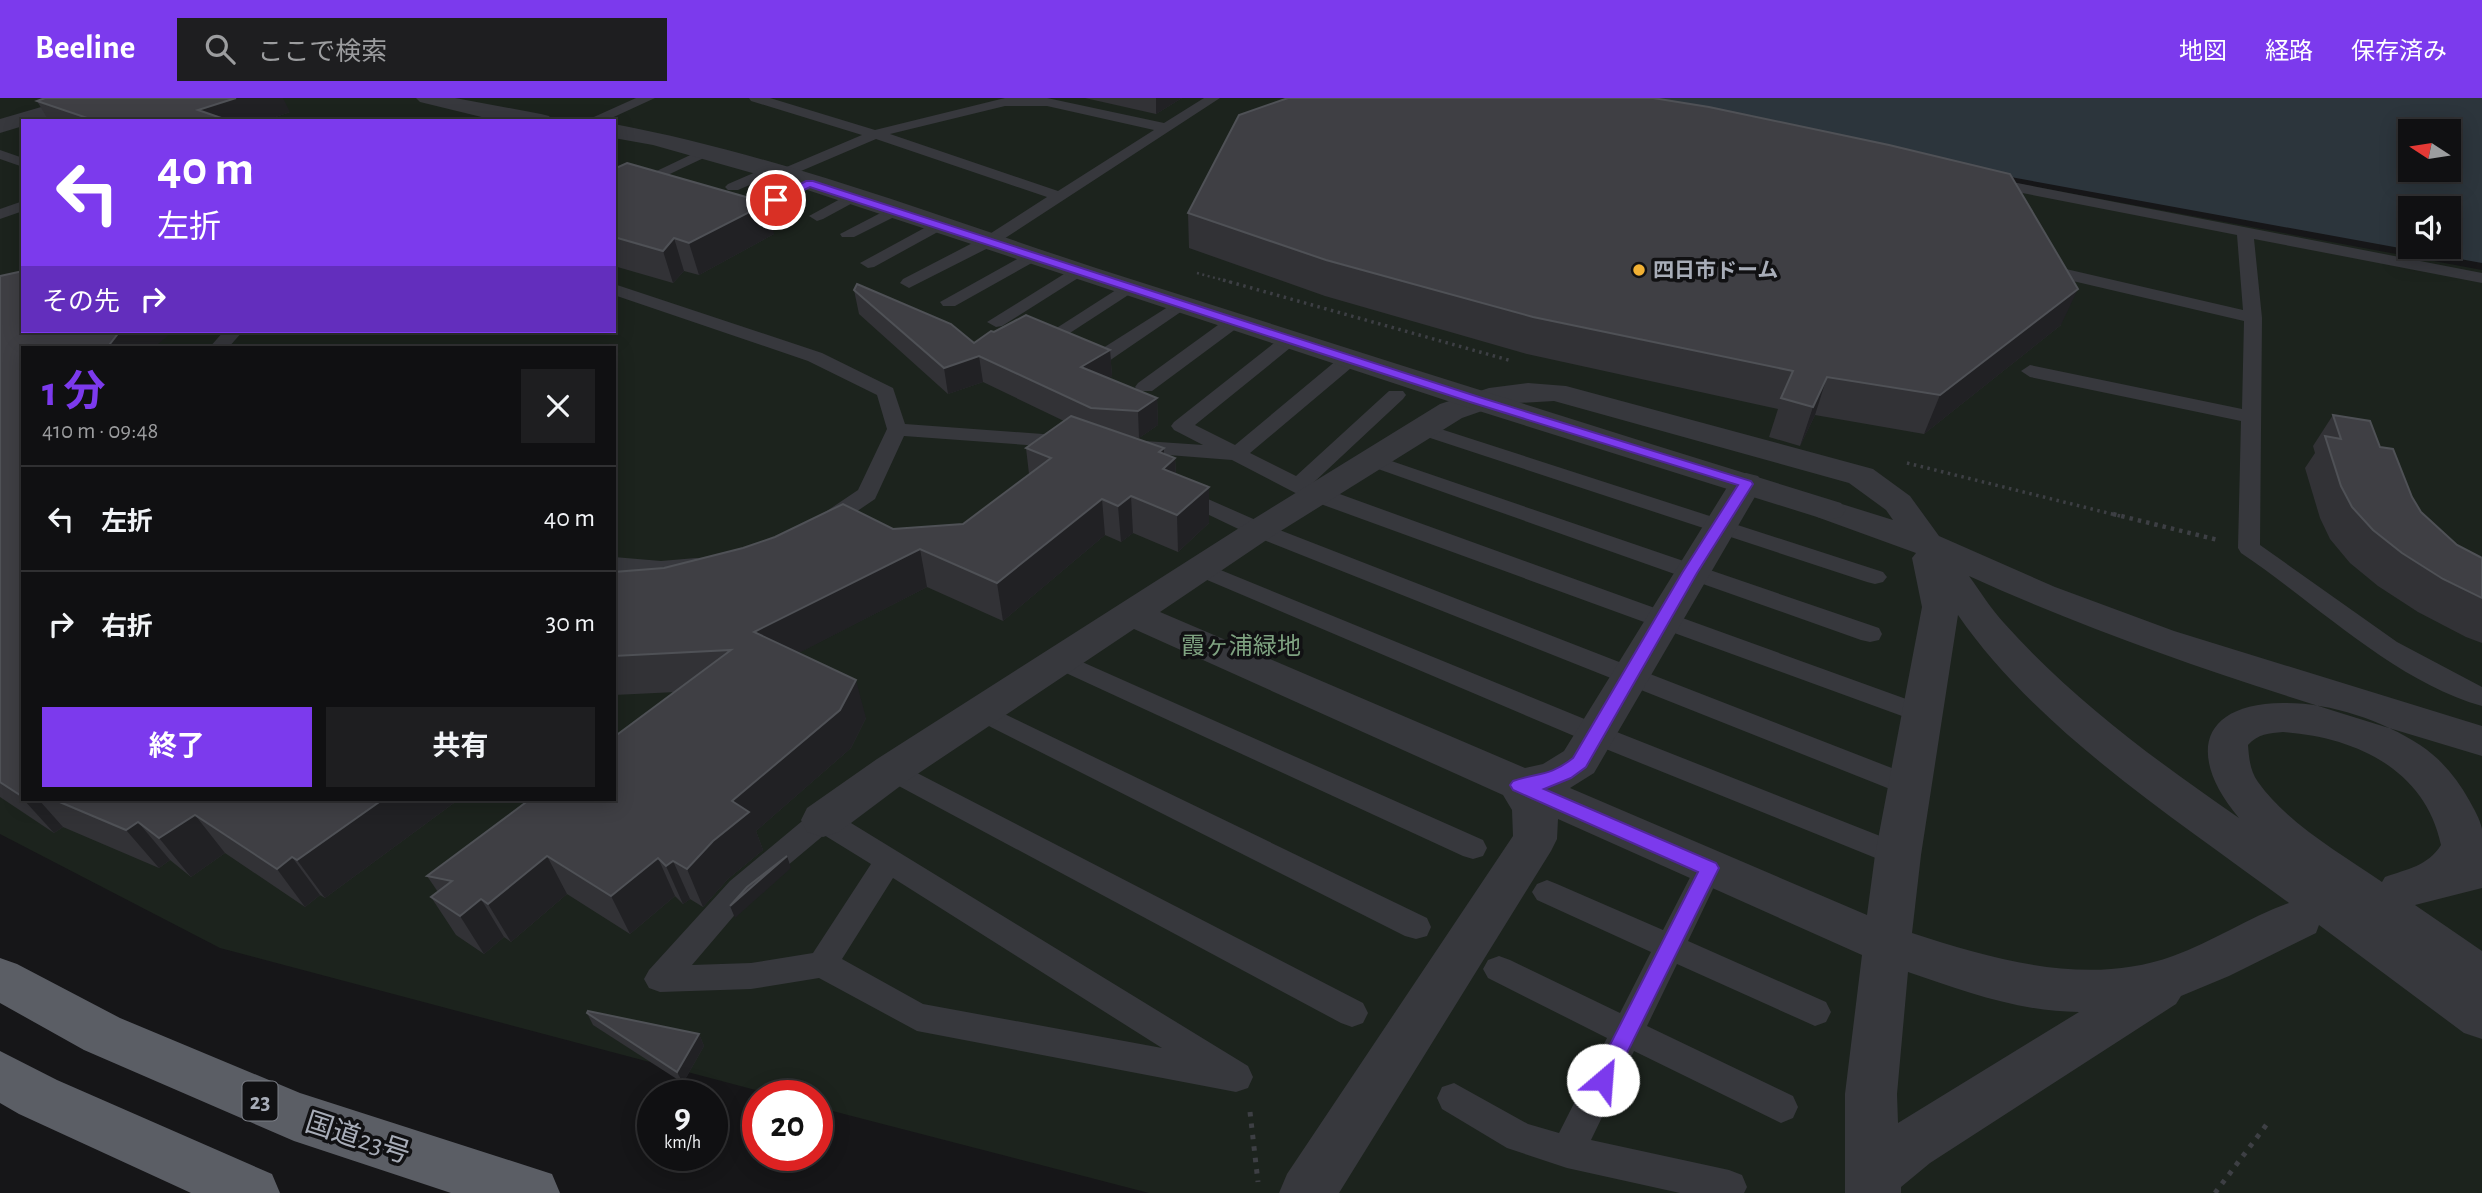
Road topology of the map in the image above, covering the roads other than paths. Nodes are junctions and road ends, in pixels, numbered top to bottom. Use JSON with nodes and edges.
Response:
{"nodes":[{"id":1,"x":95,"y":98,"type":"edge"},
{"id":2,"x":427,"y":98,"type":"edge"},
{"id":3,"x":648,"y":98,"type":"edge"},
{"id":4,"x":756,"y":98,"type":"edge"},
{"id":5,"x":1213,"y":98,"type":"edge"},
{"id":6,"x":24,"y":119,"type":"edge"},
{"id":7,"x":527,"y":119,"type":"edge"},
{"id":8,"x":597,"y":119,"type":"edge"},
{"id":9,"x":21,"y":120,"type":"edge"},
{"id":10,"x":0,"y":126,"type":"edge"},
{"id":11,"x":1166,"y":128,"type":"junction"},
{"id":12,"x":616,"y":131,"type":"edge"},
{"id":13,"x":875,"y":134,"type":"junction"},
{"id":14,"x":705,"y":152,"type":"junction"},
{"id":15,"x":0,"y":154,"type":"edge"},
{"id":16,"x":21,"y":162,"type":"edge"},
{"id":17,"x":776,"y":173,"type":"junction"},
{"id":18,"x":650,"y":178,"type":"edge"},
{"id":19,"x":1971,"y":179,"type":"edge"},
{"id":20,"x":809,"y":183,"type":"junction"},
{"id":21,"x":733,"y":187,"type":"dead end"},
{"id":22,"x":853,"y":197,"type":"junction"},
{"id":23,"x":1061,"y":197,"type":"junction"},
{"id":24,"x":0,"y":199,"type":"edge"},
{"id":25,"x":776,"y":200,"type":"dead end"},
{"id":26,"x":21,"y":206,"type":"edge"},
{"id":27,"x":21,"y":206,"type":"edge"},
{"id":28,"x":894,"y":211,"type":"junction"},
{"id":29,"x":0,"y":214,"type":"edge"},
{"id":30,"x":817,"y":216,"type":"dead end"},
{"id":31,"x":939,"y":225,"type":"junction"},
{"id":32,"x":848,"y":234,"type":"dead end"},
{"id":33,"x":2245,"y":234,"type":"junction"},
{"id":34,"x":989,"y":240,"type":"junction"},
{"id":35,"x":1033,"y":255,"type":"junction"},
{"id":36,"x":868,"y":263,"type":"dead end"},
{"id":37,"x":1080,"y":269,"type":"junction"},
{"id":38,"x":2053,"y":271,"type":"edge"},
{"id":39,"x":2482,"y":278,"type":"edge"},
{"id":40,"x":909,"y":283,"type":"dead end"},
{"id":41,"x":1130,"y":286,"type":"junction"},
{"id":42,"x":616,"y":290,"type":"edge"},
{"id":43,"x":949,"y":302,"type":"dead end"},
{"id":44,"x":1182,"y":303,"type":"junction"},
{"id":45,"x":2253,"y":318,"type":"junction"},
{"id":46,"x":996,"y":321,"type":"dead end"},
{"id":47,"x":1235,"y":321,"type":"junction"},
{"id":48,"x":232,"y":333,"type":"edge"},
{"id":49,"x":1050,"y":338,"type":"edge"},
{"id":50,"x":1289,"y":340,"type":"junction"},
{"id":51,"x":220,"y":346,"type":"edge"},
{"id":52,"x":1099,"y":359,"type":"edge"},
{"id":53,"x":1350,"y":359,"type":"junction"},
{"id":54,"x":2030,"y":371,"type":"dead end"},
{"id":55,"x":1145,"y":387,"type":"dead end"},
{"id":56,"x":1396,"y":396,"type":"dead end"},
{"id":57,"x":1474,"y":399,"type":"junction"},
{"id":58,"x":2252,"y":417,"type":"junction"},
{"id":59,"x":897,"y":429,"type":"junction"},
{"id":60,"x":1422,"y":429,"type":"junction"},
{"id":61,"x":1089,"y":443,"type":"edge"},
{"id":62,"x":1116,"y":445,"type":"edge"},
{"id":63,"x":1237,"y":454,"type":"junction"},
{"id":64,"x":1371,"y":460,"type":"junction"},
{"id":65,"x":1746,"y":484,"type":"junction"},
{"id":66,"x":1306,"y":489,"type":"junction"},
{"id":67,"x":1192,"y":498,"type":"edge"},
{"id":68,"x":1719,"y":527,"type":"junction"},
{"id":69,"x":1259,"y":530,"type":"junction"},
{"id":70,"x":808,"y":533,"type":"edge"},
{"id":71,"x":1926,"y":543,"type":"junction"},
{"id":72,"x":717,"y":563,"type":"edge"},
{"id":73,"x":616,"y":565,"type":"edge"},
{"id":74,"x":1201,"y":569,"type":"junction"},
{"id":75,"x":1690,"y":573,"type":"junction"},
{"id":76,"x":1875,"y":577,"type":"dead end"},
{"id":77,"x":1132,"y":614,"type":"junction"},
{"id":78,"x":1661,"y":622,"type":"junction"},
{"id":79,"x":1870,"y":634,"type":"dead end"},
{"id":80,"x":1062,"y":661,"type":"junction"},
{"id":81,"x":1629,"y":676,"type":"junction"},
{"id":82,"x":2482,"y":697,"type":"edge"},
{"id":83,"x":982,"y":712,"type":"junction"},
{"id":84,"x":1922,"y":714,"type":"junction"},
{"id":85,"x":1595,"y":734,"type":"junction"},
{"id":86,"x":2482,"y":741,"type":"edge"},
{"id":87,"x":892,"y":770,"type":"junction"},
{"id":88,"x":1519,"y":785,"type":"junction"},
{"id":89,"x":1910,"y":786,"type":"junction"},
{"id":90,"x":823,"y":820,"type":"junction"},
{"id":91,"x":1473,"y":848,"type":"dead end"},
{"id":92,"x":1898,"y":855,"type":"junction"},
{"id":93,"x":888,"y":861,"type":"junction"},
{"id":94,"x":1709,"y":868,"type":"junction"},
{"id":95,"x":2482,"y":870,"type":"edge"},
{"id":96,"x":1547,"y":892,"type":"dead end"},
{"id":97,"x":2299,"y":919,"type":"dead end"},
{"id":98,"x":1416,"y":927,"type":"dead end"},
{"id":99,"x":1887,"y":945,"type":"junction"},
{"id":100,"x":1669,"y":947,"type":"junction"},
{"id":101,"x":822,"y":964,"type":"junction"},
{"id":102,"x":1499,"y":969,"type":"dead end"},
{"id":103,"x":2181,"y":975,"type":"junction"},
{"id":104,"x":2482,"y":978,"type":"edge"},
{"id":105,"x":0,"y":979,"type":"edge"},
{"id":106,"x":1815,"y":1012,"type":"dead end"},
{"id":107,"x":1352,"y":1013,"type":"dead end"},
{"id":108,"x":2482,"y":1017,"type":"edge"},
{"id":109,"x":1627,"y":1032,"type":"junction"},
{"id":110,"x":19,"y":1086,"type":"edge"},
{"id":111,"x":1454,"y":1098,"type":"dead end"},
{"id":112,"x":1781,"y":1107,"type":"dead end"},
{"id":113,"x":1567,"y":1152,"type":"junction"},
{"id":114,"x":1872,"y":1184,"type":"edge"},
{"id":115,"x":1729,"y":1187,"type":"dead end"},
{"id":116,"x":529,"y":1191,"type":"edge"},
{"id":117,"x":202,"y":1193,"type":"edge"},
{"id":118,"x":252,"y":1193,"type":"edge"},
{"id":119,"x":1307,"y":1193,"type":"edge"}],
"edges":[{"from":1,"to":6,"type":"street"},
{"from":2,"to":7,"type":"street"},
{"from":3,"to":8,"type":"lane"},
{"from":4,"to":13,"type":"lane"},
{"from":5,"to":11,"type":"lane"},
{"from":9,"to":10,"type":"street"},
{"from":11,"to":13,"type":"lane"},
{"from":11,"to":23,"type":"lane"},
{"from":12,"to":14,"type":"street"},
{"from":13,"to":17,"type":"lane"},
{"from":13,"to":23,"type":"lane"},
{"from":14,"to":17,"type":"street"},
{"from":14,"to":18,"type":"lane"},
{"from":15,"to":16,"type":"lane"},
{"from":17,"to":20,"type":"street"},
{"from":17,"to":21,"type":"lane"},
{"from":19,"to":33,"type":"lane"},
{"from":20,"to":22,"type":"street"},
{"from":20,"to":25,"type":"lane"},
{"from":22,"to":28,"type":"street"},
{"from":22,"to":30,"type":"lane"},
{"from":23,"to":34,"type":"lane"},
{"from":24,"to":26,"type":"lane"},
{"from":27,"to":29,"type":"lane"},
{"from":28,"to":31,"type":"street"},
{"from":28,"to":32,"type":"lane"},
{"from":31,"to":34,"type":"street"},
{"from":31,"to":36,"type":"lane"},
{"from":33,"to":39,"type":"lane"},
{"from":33,"to":45,"type":"lane"},
{"from":34,"to":35,"type":"street"},
{"from":34,"to":40,"type":"lane"},
{"from":35,"to":37,"type":"street"},
{"from":35,"to":43,"type":"lane"},
{"from":37,"to":41,"type":"street"},
{"from":37,"to":46,"type":"lane"},
{"from":38,"to":45,"type":"lane"},
{"from":41,"to":44,"type":"street"},
{"from":41,"to":49,"type":"lane"},
{"from":42,"to":59,"type":"lane"},
{"from":44,"to":47,"type":"street"},
{"from":44,"to":52,"type":"lane"},
{"from":45,"to":58,"type":"lane"},
{"from":47,"to":50,"type":"street"},
{"from":47,"to":55,"type":"lane"},
{"from":48,"to":51,"type":"lane"},
{"from":50,"to":53,"type":"street"},
{"from":50,"to":63,"type":"lane"},
{"from":53,"to":57,"type":"street"},
{"from":53,"to":63,"type":"lane"},
{"from":54,"to":58,"type":"lane"},
{"from":56,"to":66,"type":"lane"},
{"from":57,"to":60,"type":"street"},
{"from":57,"to":65,"type":"street"},
{"from":57,"to":71,"type":"street"},
{"from":58,"to":82,"type":"lane"},
{"from":59,"to":61,"type":"lane"},
{"from":59,"to":70,"type":"lane"},
{"from":60,"to":64,"type":"street"},
{"from":60,"to":68,"type":"lane"},
{"from":62,"to":63,"type":"lane"},
{"from":63,"to":66,"type":"lane"},
{"from":64,"to":66,"type":"street"},
{"from":64,"to":75,"type":"lane"},
{"from":65,"to":68,"type":"street"},
{"from":65,"to":71,"type":"street"},
{"from":66,"to":69,"type":"street"},
{"from":66,"to":78,"type":"lane"},
{"from":67,"to":69,"type":"lane"},
{"from":68,"to":75,"type":"street"},
{"from":68,"to":76,"type":"lane"},
{"from":69,"to":74,"type":"street"},
{"from":69,"to":81,"type":"lane"},
{"from":71,"to":84,"type":"street"},
{"from":71,"to":86,"type":"street"},
{"from":71,"to":108,"type":"street"},
{"from":72,"to":73,"type":"lane"},
{"from":74,"to":77,"type":"street"},
{"from":74,"to":85,"type":"lane"},
{"from":75,"to":78,"type":"street"},
{"from":75,"to":79,"type":"lane"},
{"from":77,"to":80,"type":"street"},
{"from":77,"to":88,"type":"street"},
{"from":78,"to":81,"type":"street"},
{"from":78,"to":84,"type":"lane"},
{"from":80,"to":83,"type":"street"},
{"from":80,"to":91,"type":"lane"},
{"from":81,"to":85,"type":"street"},
{"from":81,"to":89,"type":"lane"},
{"from":83,"to":87,"type":"street"},
{"from":83,"to":98,"type":"lane"},
{"from":84,"to":89,"type":"street"},
{"from":85,"to":88,"type":"street"},
{"from":85,"to":92,"type":"lane"},
{"from":87,"to":90,"type":"street"},
{"from":87,"to":107,"type":"lane"},
{"from":88,"to":94,"type":"street"},
{"from":88,"to":119,"type":"street"},
{"from":89,"to":92,"type":"street"},
{"from":90,"to":93,"type":"lane"},
{"from":90,"to":101,"type":"lane"},
{"from":92,"to":99,"type":"street"},
{"from":93,"to":101,"type":"lane"},
{"from":93,"to":101,"type":"lane"},
{"from":94,"to":99,"type":"street"},
{"from":94,"to":100,"type":"lane"},
{"from":95,"to":104,"type":"street"},
{"from":96,"to":100,"type":"lane"},
{"from":97,"to":103,"type":"street"},
{"from":99,"to":103,"type":"street"},
{"from":99,"to":114,"type":"street"},
{"from":100,"to":106,"type":"lane"},
{"from":100,"to":109,"type":"lane"},
{"from":102,"to":109,"type":"lane"},
{"from":103,"to":114,"type":"street"},
{"from":105,"to":116,"type":"highway","name":"国道23号","number":"23"},
{"from":109,"to":112,"type":"lane"},
{"from":109,"to":113,"type":"lane"},
{"from":110,"to":117,"type":"street"},
{"from":110,"to":118,"type":"highway"},
{"from":111,"to":113,"type":"lane"},
{"from":113,"to":115,"type":"lane"}]}
